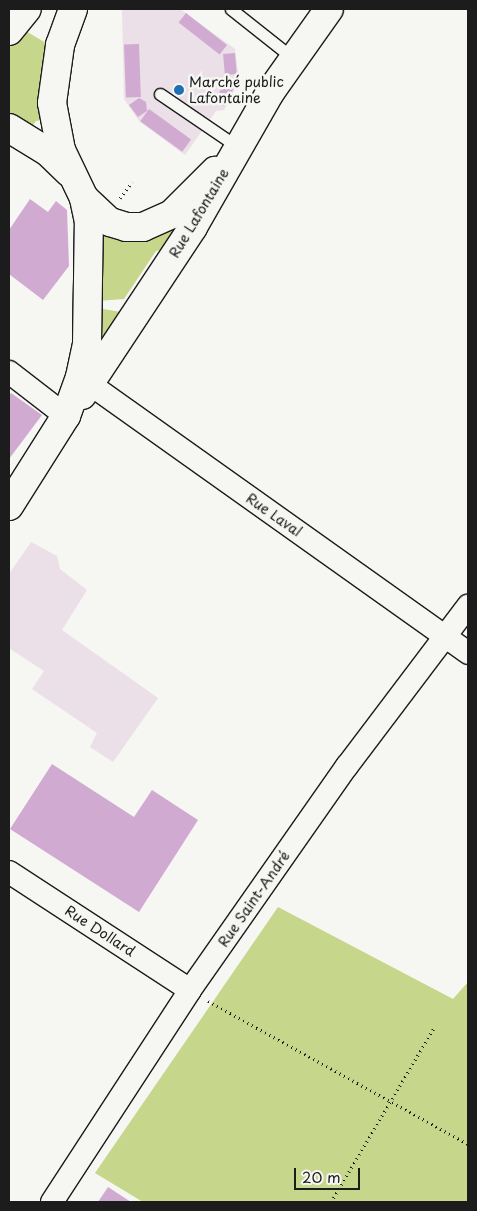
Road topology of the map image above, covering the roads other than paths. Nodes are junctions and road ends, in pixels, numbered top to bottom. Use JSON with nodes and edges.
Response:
{"nodes":[{"id":1,"x":27,"y":9,"type":"edge"},
{"id":2,"x":73,"y":9,"type":"edge"},
{"id":3,"x":231,"y":9,"type":"edge"},
{"id":4,"x":329,"y":9,"type":"edge"},
{"id":5,"x":9,"y":30,"type":"edge"},
{"id":6,"x":294,"y":59,"type":"junction"},
{"id":7,"x":160,"y":94,"type":"dead end"},
{"id":8,"x":9,"y":128,"type":"edge"},
{"id":9,"x":235,"y":151,"type":"junction"},
{"id":10,"x":78,"y":186,"type":"junction"},
{"id":11,"x":9,"y":372,"type":"edge"},
{"id":12,"x":85,"y":381,"type":"junction"},
{"id":13,"x":66,"y":416,"type":"junction"},
{"id":14,"x":9,"y":506,"type":"edge"},
{"id":15,"x":468,"y":606,"type":"edge"},
{"id":16,"x":444,"y":636,"type":"junction"},
{"id":17,"x":468,"y":653,"type":"edge"},
{"id":18,"x":9,"y":872,"type":"edge"},
{"id":19,"x":190,"y":990,"type":"junction"},
{"id":20,"x":52,"y":1202,"type":"edge"}],
"edges":[{"from":1,"to":5,"type":"main road"},
{"from":2,"to":10,"type":"main road"},
{"from":3,"to":6,"type":"lane"},
{"from":4,"to":6,"type":"main road","name":"Rue Lafontaine"},
{"from":6,"to":9,"type":"main road","name":"Rue Lafontaine"},
{"from":7,"to":9,"type":"lane"},
{"from":8,"to":10,"type":"main road"},
{"from":9,"to":10,"type":"main road"},
{"from":9,"to":12,"type":"main road","name":"Rue Lafontaine"},
{"from":10,"to":12,"type":"main road"},
{"from":11,"to":13,"type":"street"},
{"from":12,"to":13,"type":"main road","name":"Rue Lafontaine"},
{"from":12,"to":16,"type":"street","name":"Rue Laval"},
{"from":13,"to":14,"type":"main road","name":"Rue Lafontaine"},
{"from":15,"to":16,"type":"street","name":"Rue Saint-André"},
{"from":16,"to":17,"type":"street","name":"Rue Laval"},
{"from":16,"to":19,"type":"street","name":"Rue Saint-André"},
{"from":18,"to":19,"type":"street","name":"Rue Dollard"},
{"from":19,"to":20,"type":"street","name":"Rue Saint-André"}]}
